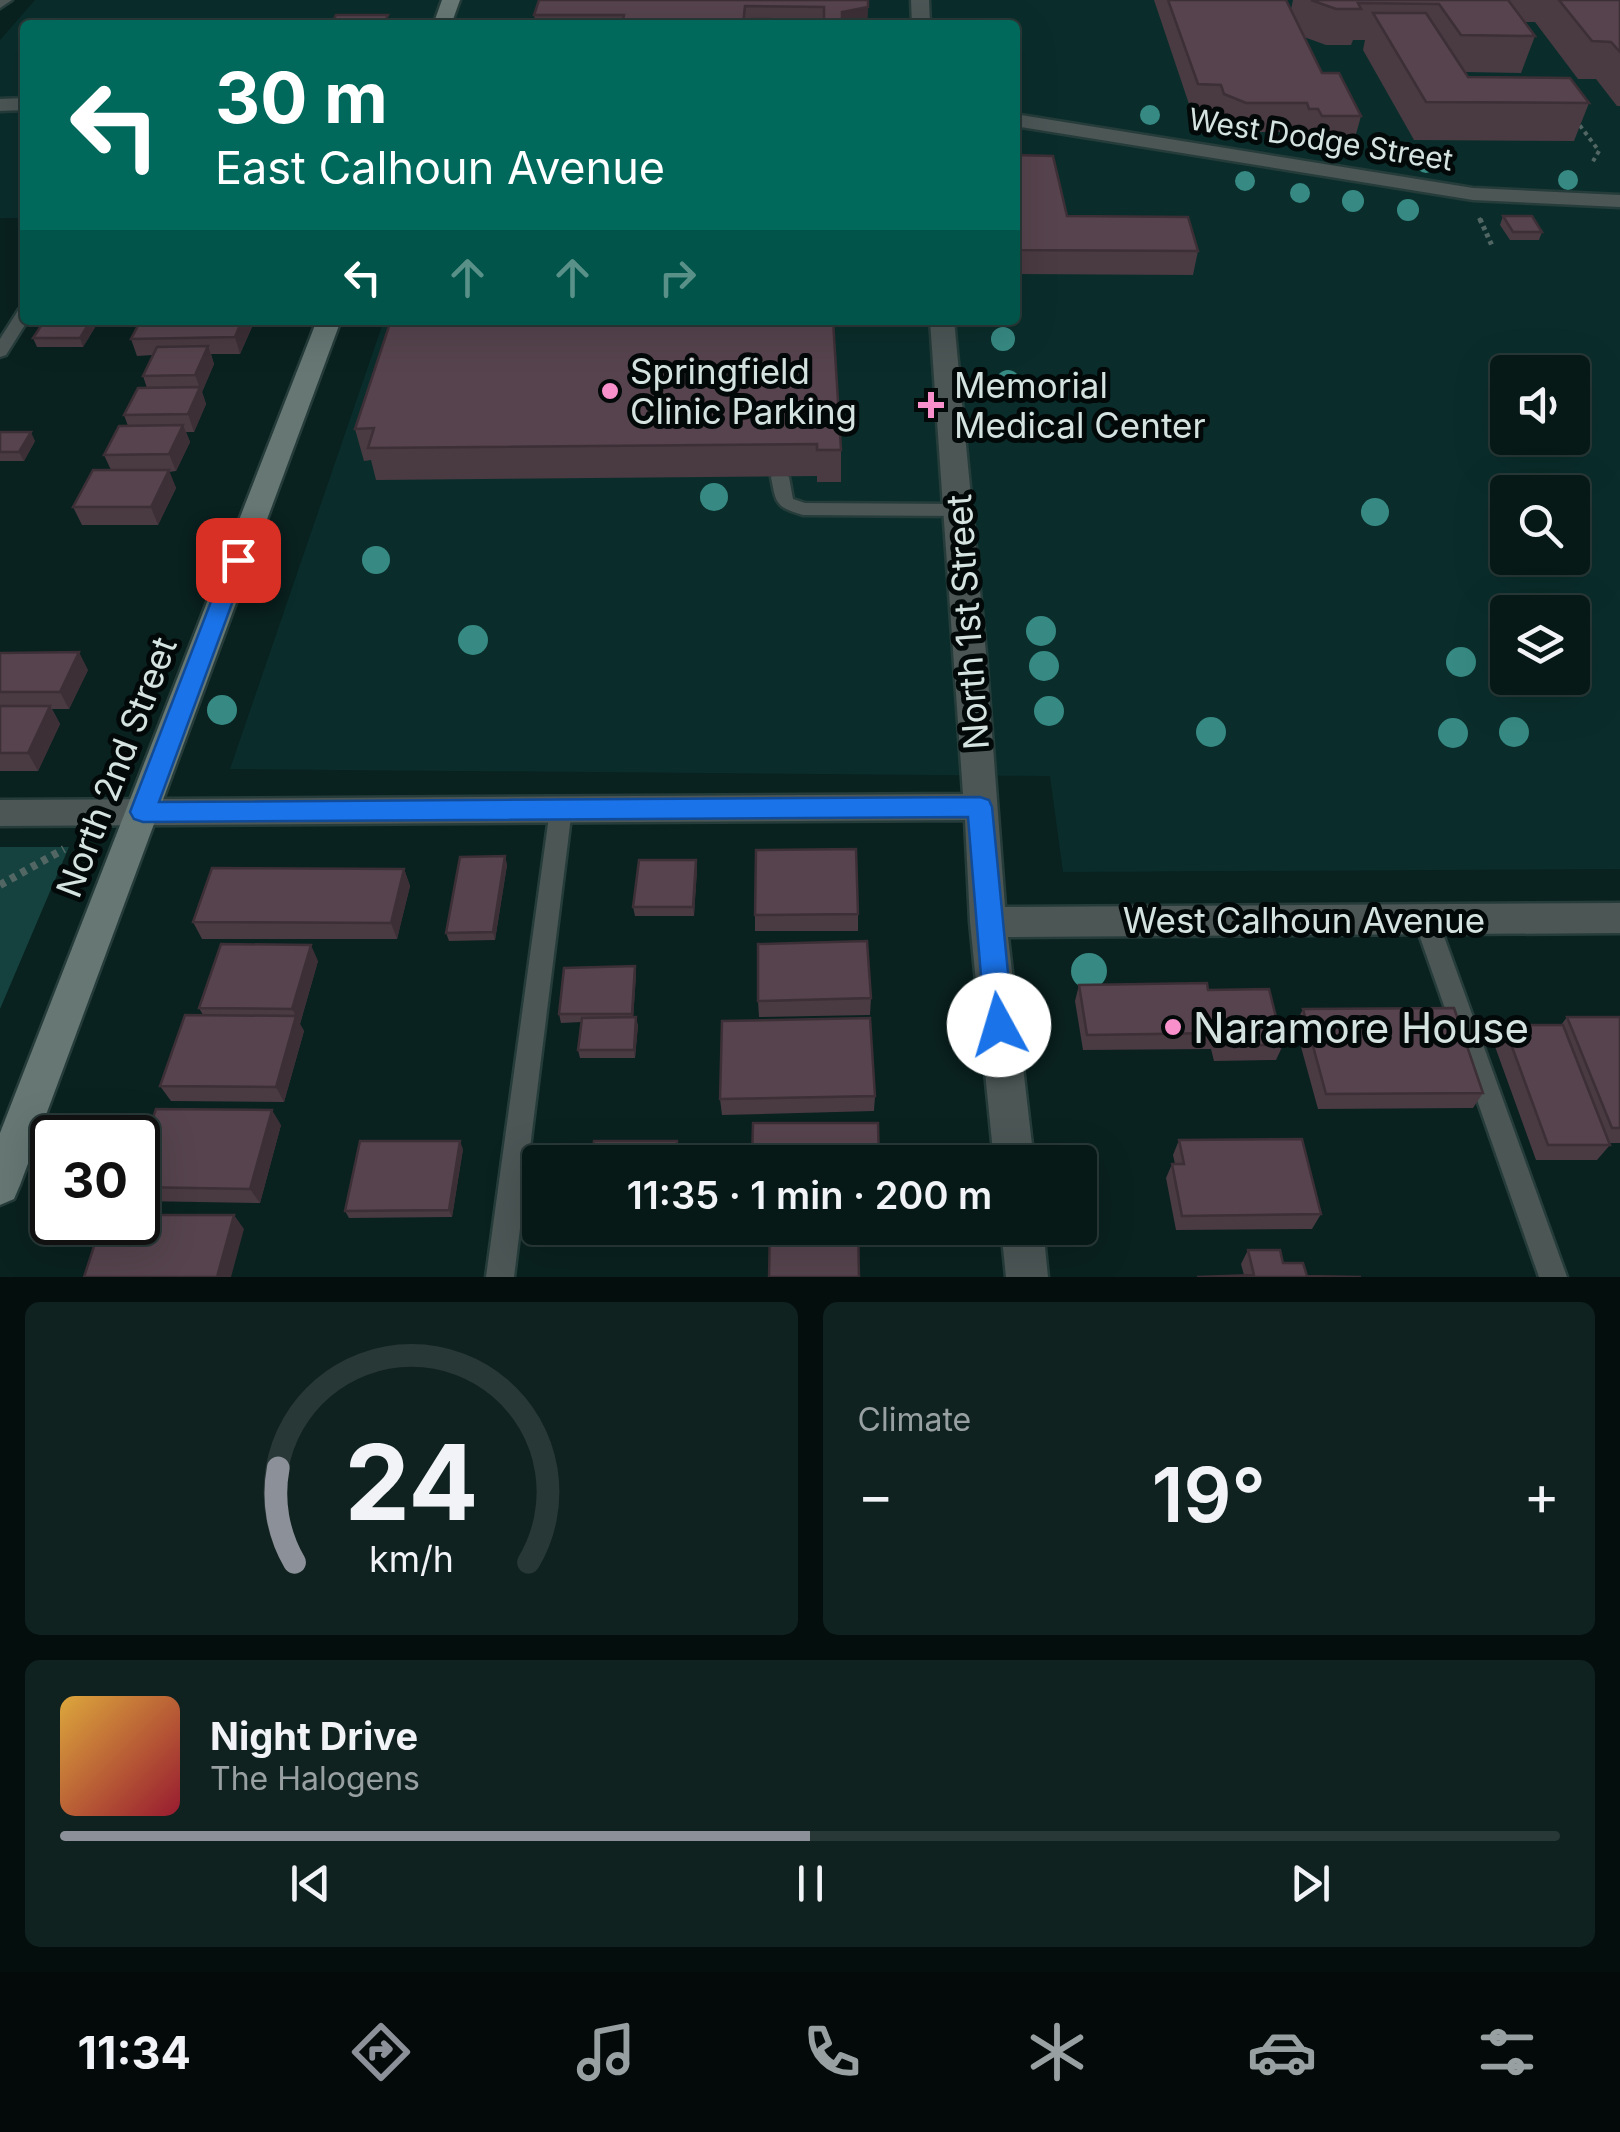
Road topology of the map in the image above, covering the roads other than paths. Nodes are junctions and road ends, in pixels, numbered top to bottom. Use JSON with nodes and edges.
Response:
{"nodes":[{"id":1,"x":1020,"y":121,"type":"edge"},
{"id":2,"x":1620,"y":200,"type":"edge"},
{"id":3,"x":20,"y":320,"type":"edge"},
{"id":4,"x":327,"y":325,"type":"edge"},
{"id":5,"x":942,"y":325,"type":"edge"},
{"id":6,"x":0,"y":352,"type":"edge"},
{"id":7,"x":780,"y":477,"type":"edge"},
{"id":8,"x":959,"y":510,"type":"junction"},
{"id":9,"x":980,"y":807,"type":"junction"},
{"id":10,"x":561,"y":809,"type":"junction"},
{"id":11,"x":143,"y":812,"type":"junction"},
{"id":12,"x":0,"y":813,"type":"edge"},
{"id":13,"x":1620,"y":918,"type":"edge"},
{"id":14,"x":1426,"y":920,"type":"junction"},
{"id":15,"x":988,"y":922,"type":"junction"},
{"id":16,"x":1012,"y":1145,"type":"edge"},
{"id":17,"x":0,"y":1185,"type":"edge"},
{"id":18,"x":1024,"y":1245,"type":"edge"},
{"id":19,"x":500,"y":1277,"type":"edge"},
{"id":20,"x":1027,"y":1277,"type":"edge"},
{"id":21,"x":1553,"y":1277,"type":"edge"}],
"edges":[{"from":1,"to":2,"type":"street","name":"West Dodge Street"},
{"from":3,"to":6,"type":"lane"},
{"from":4,"to":11,"type":"main road","name":"North 2nd Street"},
{"from":5,"to":8,"type":"street","name":"North 1st Street"},
{"from":7,"to":8,"type":"lane"},
{"from":8,"to":9,"type":"street","name":"North 1st Street"},
{"from":9,"to":10,"type":"street"},
{"from":9,"to":15,"type":"street","name":"North 1st Street"},
{"from":10,"to":11,"type":"street"},
{"from":10,"to":19,"type":"lane"},
{"from":11,"to":12,"type":"street"},
{"from":11,"to":17,"type":"main road","name":"North 2nd Street"},
{"from":13,"to":14,"type":"street","name":"West Calhoun Avenue"},
{"from":14,"to":15,"type":"street","name":"West Calhoun Avenue"},
{"from":14,"to":21,"type":"lane"},
{"from":15,"to":16,"type":"street","name":"North 1st Street"},
{"from":18,"to":20,"type":"street"}]}
